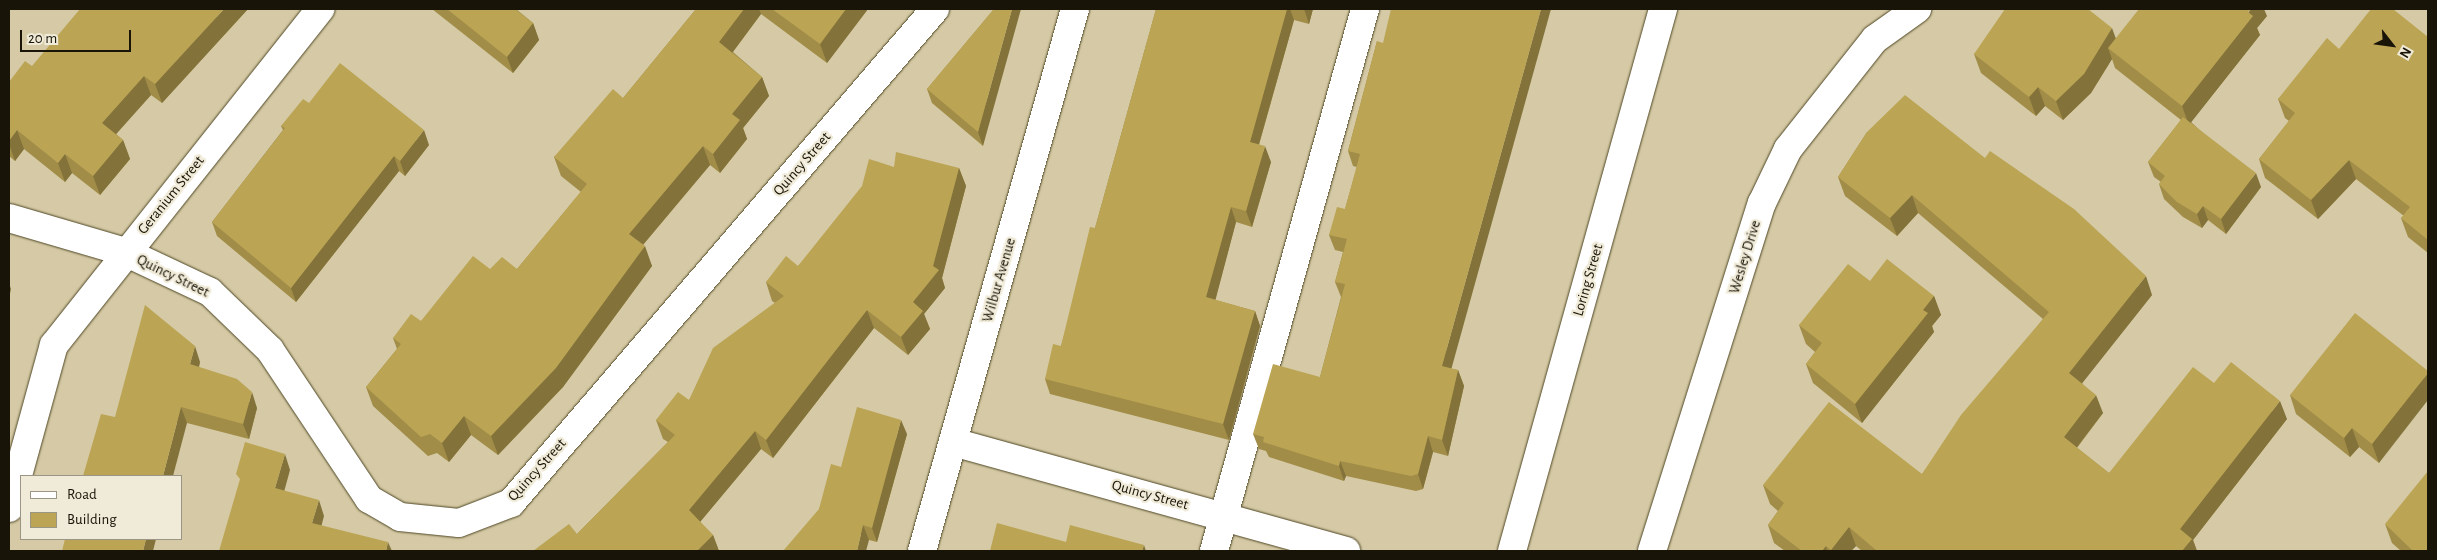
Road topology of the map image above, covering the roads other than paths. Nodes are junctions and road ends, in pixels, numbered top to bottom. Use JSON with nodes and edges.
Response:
{"nodes":[{"id":1,"x":320,"y":9,"type":"edge"},
{"id":2,"x":935,"y":9,"type":"edge"},
{"id":3,"x":1075,"y":9,"type":"edge"},
{"id":4,"x":1365,"y":9,"type":"edge"},
{"id":5,"x":1663,"y":9,"type":"edge"},
{"id":6,"x":1917,"y":9,"type":"edge"},
{"id":7,"x":9,"y":218,"type":"edge"},
{"id":8,"x":125,"y":252,"type":"junction"},
{"id":9,"x":953,"y":442,"type":"junction"},
{"id":10,"x":9,"y":508,"type":"edge"},
{"id":11,"x":1222,"y":514,"type":"junction"},
{"id":12,"x":922,"y":551,"type":"edge"},
{"id":13,"x":1214,"y":551,"type":"edge"},
{"id":14,"x":1346,"y":551,"type":"edge"},
{"id":15,"x":1512,"y":551,"type":"edge"},
{"id":16,"x":1652,"y":551,"type":"edge"}],
"edges":[{"from":1,"to":8,"type":"street","name":"Geranium Street"},
{"from":2,"to":8,"type":"street","name":"Quincy Street"},
{"from":3,"to":9,"type":"street","name":"Wilbur Avenue"},
{"from":4,"to":11,"type":"street"},
{"from":5,"to":15,"type":"street","name":"Loring Street"},
{"from":6,"to":16,"type":"street","name":"Wesley Drive"},
{"from":7,"to":8,"type":"street","name":"Quincy Street"},
{"from":8,"to":10,"type":"street","name":"Geranium Street"},
{"from":9,"to":11,"type":"street","name":"Quincy Street"},
{"from":9,"to":12,"type":"street","name":"Wilbur Avenue"},
{"from":11,"to":13,"type":"street"},
{"from":11,"to":14,"type":"street","name":"Quincy Street"}]}
